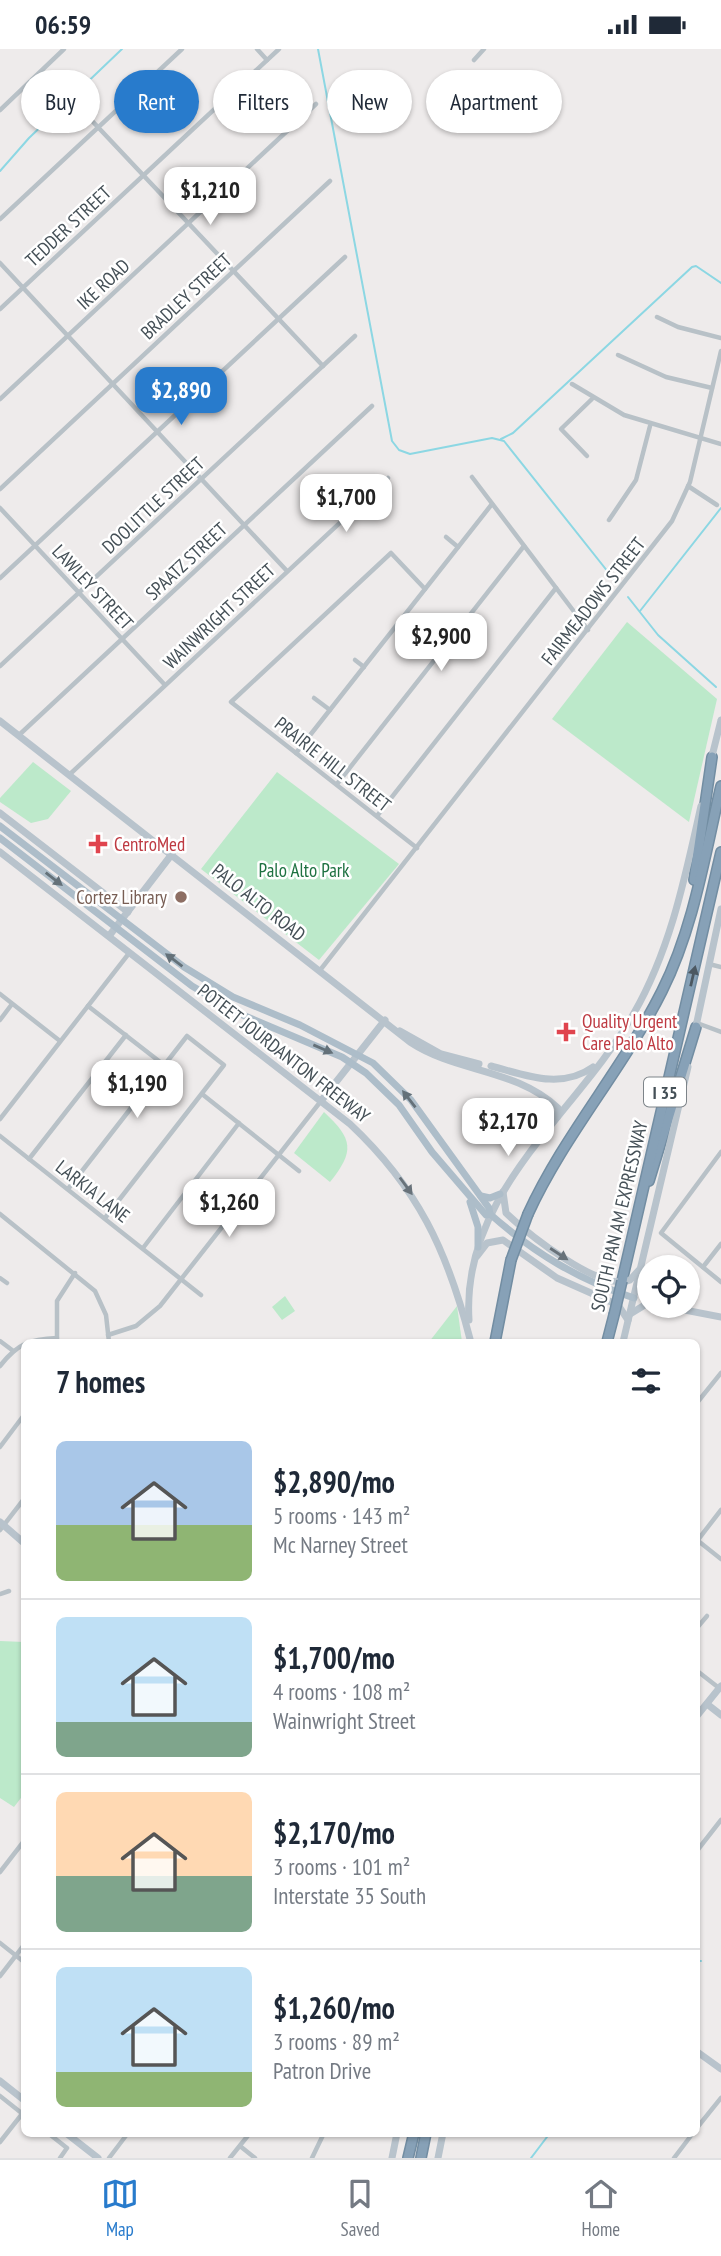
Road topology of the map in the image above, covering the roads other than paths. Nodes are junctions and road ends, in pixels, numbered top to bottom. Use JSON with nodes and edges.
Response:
{"nodes":[{"id":1,"x":64,"y":49,"type":"edge"},
{"id":2,"x":182,"y":49,"type":"edge"},
{"id":3,"x":257,"y":49,"type":"edge"},
{"id":4,"x":279,"y":49,"type":"edge"},
{"id":5,"x":484,"y":49,"type":"edge"},
{"id":6,"x":267,"y":60,"type":"junction"},
{"id":7,"x":474,"y":60,"type":"dead end"},
{"id":8,"x":317,"y":104,"type":"dead end"},
{"id":9,"x":0,"y":110,"type":"edge"},
{"id":10,"x":100,"y":126,"type":"joint"},
{"id":11,"x":92,"y":133,"type":"edge"},
{"id":12,"x":144,"y":174,"type":"junction"},
{"id":13,"x":330,"y":181,"type":"dead end"},
{"id":14,"x":0,"y":219,"type":"edge"},
{"id":15,"x":189,"y":223,"type":"junction"},
{"id":16,"x":345,"y":257,"type":"dead end"},
{"id":17,"x":0,"y":263,"type":"edge"},
{"id":18,"x":234,"y":270,"type":"junction"},
{"id":19,"x":23,"y":287,"type":"junction"},
{"id":20,"x":0,"y":309,"type":"edge"},
{"id":21,"x":657,"y":317,"type":"dead end"},
{"id":22,"x":279,"y":318,"type":"junction"},
{"id":23,"x":355,"y":335,"type":"dead end"},
{"id":24,"x":68,"y":336,"type":"junction"},
{"id":25,"x":721,"y":338,"type":"edge"},
{"id":26,"x":721,"y":351,"type":"edge"},
{"id":27,"x":618,"y":355,"type":"dead end"},
{"id":28,"x":323,"y":366,"type":"junction"},
{"id":29,"x":112,"y":384,"type":"junction"},
{"id":30,"x":572,"y":384,"type":"dead end"},
{"id":31,"x":712,"y":388,"type":"junction"},
{"id":32,"x":0,"y":399,"type":"edge"},
{"id":33,"x":592,"y":399,"type":"junction"},
{"id":34,"x":372,"y":406,"type":"dead end"},
{"id":35,"x":650,"y":425,"type":"junction"},
{"id":36,"x":157,"y":432,"type":"junction"},
{"id":37,"x":701,"y":438,"type":"junction"},
{"id":38,"x":721,"y":444,"type":"edge"},
{"id":39,"x":587,"y":456,"type":"dead end"},
{"id":40,"x":472,"y":477,"type":"dead end"},
{"id":41,"x":388,"y":478,"type":"dead end"},
{"id":42,"x":201,"y":479,"type":"junction"},
{"id":43,"x":688,"y":486,"type":"junction"},
{"id":44,"x":0,"y":489,"type":"edge"},
{"id":45,"x":492,"y":504,"type":"junction"},
{"id":46,"x":718,"y":505,"type":"dead end"},
{"id":47,"x":0,"y":508,"type":"edge"},
{"id":48,"x":610,"y":520,"type":"dead end"},
{"id":49,"x":244,"y":526,"type":"junction"},
{"id":50,"x":446,"y":537,"type":"dead end"},
{"id":51,"x":35,"y":545,"type":"junction"},
{"id":52,"x":524,"y":546,"type":"junction"},
{"id":53,"x":458,"y":547,"type":"junction"},
{"id":54,"x":287,"y":571,"type":"junction"},
{"id":55,"x":0,"y":578,"type":"edge"},
{"id":56,"x":556,"y":588,"type":"junction"},
{"id":57,"x":425,"y":589,"type":"junction"},
{"id":58,"x":79,"y":593,"type":"junction"},
{"id":59,"x":588,"y":630,"type":"junction"},
{"id":60,"x":122,"y":639,"type":"junction"},
{"id":61,"x":355,"y":660,"type":"dead end"},
{"id":62,"x":0,"y":666,"type":"edge"},
{"id":63,"x":364,"y":667,"type":"junction"},
{"id":64,"x":165,"y":685,"type":"junction"},
{"id":65,"x":314,"y":698,"type":"dead end"},
{"id":66,"x":330,"y":710,"type":"junction"},
{"id":67,"x":721,"y":720,"type":"edge"},
{"id":68,"x":0,"y":721,"type":"edge"},
{"id":69,"x":18,"y":735,"type":"junction"},
{"id":70,"x":296,"y":753,"type":"junction"},
{"id":71,"x":712,"y":757,"type":"junction"},
{"id":72,"x":69,"y":775,"type":"junction"},
{"id":73,"x":337,"y":784,"type":"junction"},
{"id":74,"x":721,"y":786,"type":"edge"},
{"id":75,"x":0,"y":813,"type":"edge"},
{"id":76,"x":377,"y":816,"type":"junction"},
{"id":77,"x":0,"y":826,"type":"edge"},
{"id":78,"x":0,"y":838,"type":"edge"},
{"id":79,"x":417,"y":848,"type":"junction"},
{"id":80,"x":0,"y":852,"type":"edge"},
{"id":81,"x":721,"y":852,"type":"edge"},
{"id":82,"x":172,"y":854,"type":"junction"},
{"id":83,"x":721,"y":909,"type":"edge"},
{"id":84,"x":128,"y":912,"type":"junction"},
{"id":85,"x":121,"y":920,"type":"junction"},
{"id":86,"x":116,"y":928,"type":"junction"},
{"id":87,"x":109,"y":936,"type":"junction"},
{"id":88,"x":130,"y":953,"type":"junction"},
{"id":89,"x":709,"y":964,"type":"junction"},
{"id":90,"x":721,"y":967,"type":"edge"},
{"id":91,"x":321,"y":969,"type":"junction"},
{"id":92,"x":665,"y":985,"type":"junction"},
{"id":93,"x":0,"y":994,"type":"edge"},
{"id":94,"x":12,"y":1004,"type":"junction"},
{"id":95,"x":88,"y":1006,"type":"junction"},
{"id":96,"x":0,"y":1020,"type":"edge"},
{"id":97,"x":384,"y":1020,"type":"junction"},
{"id":98,"x":696,"y":1025,"type":"junction"},
{"id":99,"x":399,"y":1031,"type":"junction"},
{"id":100,"x":721,"y":1032,"type":"edge"},
{"id":101,"x":126,"y":1035,"type":"junction"},
{"id":102,"x":60,"y":1041,"type":"junction"},
{"id":103,"x":358,"y":1053,"type":"junction"},
{"id":104,"x":604,"y":1057,"type":"junction"},
{"id":105,"x":352,"y":1062,"type":"junction"},
{"id":106,"x":164,"y":1065,"type":"junction"},
{"id":107,"x":202,"y":1094,"type":"junction"},
{"id":108,"x":321,"y":1101,"type":"junction"},
{"id":109,"x":558,"y":1117,"type":"junction"},
{"id":110,"x":0,"y":1119,"type":"edge"},
{"id":111,"x":239,"y":1123,"type":"junction"},
{"id":112,"x":0,"y":1136,"type":"edge"},
{"id":113,"x":721,"y":1152,"type":"edge"},
{"id":114,"x":279,"y":1155,"type":"junction"},
{"id":115,"x":29,"y":1159,"type":"junction"},
{"id":116,"x":299,"y":1171,"type":"dead end"},
{"id":117,"x":68,"y":1189,"type":"junction"},
{"id":118,"x":502,"y":1191,"type":"junction"},
{"id":119,"x":479,"y":1196,"type":"junction"},
{"id":120,"x":469,"y":1198,"type":"junction"},
{"id":121,"x":0,"y":1214,"type":"edge"},
{"id":122,"x":490,"y":1214,"type":"junction"},
{"id":123,"x":105,"y":1218,"type":"junction"},
{"id":124,"x":721,"y":1244,"type":"edge"},
{"id":125,"x":478,"y":1247,"type":"junction"},
{"id":126,"x":143,"y":1248,"type":"junction"},
{"id":127,"x":644,"y":1255,"type":"edge"},
{"id":128,"x":474,"y":1260,"type":"junction"},
{"id":129,"x":702,"y":1267,"type":"junction"},
{"id":130,"x":637,"y":1272,"type":"edge"},
{"id":131,"x":75,"y":1273,"type":"junction"},
{"id":132,"x":0,"y":1278,"type":"edge"},
{"id":133,"x":181,"y":1279,"type":"junction"},
{"id":134,"x":622,"y":1281,"type":"junction"},
{"id":135,"x":721,"y":1282,"type":"edge"},
{"id":136,"x":6,"y":1283,"type":"dead end"},
{"id":137,"x":637,"y":1287,"type":"edge"},
{"id":138,"x":201,"y":1295,"type":"dead end"},
{"id":139,"x":634,"y":1298,"type":"junction"},
{"id":140,"x":637,"y":1298,"type":"edge"},
{"id":141,"x":637,"y":1310,"type":"edge"},
{"id":142,"x":700,"y":1311,"type":"edge"},
{"id":143,"x":721,"y":1317,"type":"edge"},
{"id":144,"x":629,"y":1318,"type":"junction"},
{"id":145,"x":108,"y":1335,"type":"junction"},
{"id":146,"x":57,"y":1339,"type":"edge"},
{"id":147,"x":109,"y":1339,"type":"edge"},
{"id":148,"x":469,"y":1339,"type":"edge"},
{"id":149,"x":470,"y":1339,"type":"edge"},
{"id":150,"x":496,"y":1339,"type":"edge"},
{"id":151,"x":608,"y":1339,"type":"edge"},
{"id":152,"x":624,"y":1339,"type":"edge"},
{"id":153,"x":0,"y":1341,"type":"edge"},
{"id":154,"x":21,"y":1344,"type":"edge"},
{"id":155,"x":12,"y":1350,"type":"junction"},
{"id":156,"x":0,"y":1366,"type":"edge"},
{"id":157,"x":721,"y":1373,"type":"edge"},
{"id":158,"x":700,"y":1399,"type":"edge"},
{"id":159,"x":21,"y":1419,"type":"edge"},
{"id":160,"x":0,"y":1447,"type":"edge"},
{"id":161,"x":21,"y":1503,"type":"edge"},
{"id":162,"x":721,"y":1510,"type":"edge"},
{"id":163,"x":1,"y":1526,"type":"edge"},
{"id":164,"x":700,"y":1536,"type":"edge"},
{"id":165,"x":21,"y":1541,"type":"edge"},
{"id":166,"x":700,"y":1542,"type":"edge"},
{"id":167,"x":721,"y":1559,"type":"edge"},
{"id":168,"x":1,"y":1591,"type":"edge"},
{"id":169,"x":9,"y":1591,"type":"dead end"},
{"id":170,"x":707,"y":1616,"type":"dead end"},
{"id":171,"x":700,"y":1624,"type":"edge"},
{"id":172,"x":700,"y":1673,"type":"edge"},
{"id":173,"x":720,"y":1687,"type":"edge"},
{"id":174,"x":707,"y":1704,"type":"junction"},
{"id":175,"x":700,"y":1712,"type":"edge"},
{"id":176,"x":721,"y":1715,"type":"edge"},
{"id":177,"x":721,"y":1821,"type":"edge"},
{"id":178,"x":21,"y":1845,"type":"edge"},
{"id":179,"x":700,"y":1847,"type":"edge"},
{"id":180,"x":0,"y":1872,"type":"edge"},
{"id":181,"x":0,"y":1943,"type":"edge"},
{"id":182,"x":21,"y":1949,"type":"edge"},
{"id":183,"x":16,"y":1956,"type":"junction"},
{"id":184,"x":21,"y":1960,"type":"edge"},
{"id":185,"x":0,"y":1976,"type":"edge"},
{"id":186,"x":700,"y":2054,"type":"edge"},
{"id":187,"x":721,"y":2069,"type":"edge"},
{"id":188,"x":0,"y":2081,"type":"edge"},
{"id":189,"x":0,"y":2096,"type":"edge"},
{"id":190,"x":21,"y":2098,"type":"edge"},
{"id":191,"x":721,"y":2098,"type":"edge"},
{"id":192,"x":21,"y":2113,"type":"edge"},
{"id":193,"x":21,"y":2117,"type":"edge"},
{"id":194,"x":700,"y":2124,"type":"edge"},
{"id":195,"x":53,"y":2137,"type":"edge"},
{"id":196,"x":71,"y":2137,"type":"edge"},
{"id":197,"x":125,"y":2137,"type":"edge"},
{"id":198,"x":246,"y":2137,"type":"edge"},
{"id":199,"x":322,"y":2137,"type":"edge"},
{"id":200,"x":396,"y":2137,"type":"edge"},
{"id":201,"x":411,"y":2137,"type":"edge"},
{"id":202,"x":425,"y":2137,"type":"edge"},
{"id":203,"x":442,"y":2137,"type":"edge"},
{"id":204,"x":690,"y":2137,"type":"edge"},
{"id":205,"x":0,"y":2142,"type":"edge"},
{"id":206,"x":240,"y":2146,"type":"junction"},
{"id":207,"x":60,"y":2158,"type":"edge"},
{"id":208,"x":98,"y":2158,"type":"edge"},
{"id":209,"x":108,"y":2158,"type":"edge"},
{"id":210,"x":230,"y":2158,"type":"edge"},
{"id":211,"x":255,"y":2158,"type":"edge"},
{"id":212,"x":312,"y":2158,"type":"edge"},
{"id":213,"x":392,"y":2158,"type":"edge"},
{"id":214,"x":408,"y":2158,"type":"edge"},
{"id":215,"x":421,"y":2158,"type":"edge"},
{"id":216,"x":438,"y":2158,"type":"edge"},
{"id":217,"x":674,"y":2158,"type":"edge"}],
"edges":[{"from":1,"to":9,"type":"street"},
{"from":2,"to":10,"type":"street"},
{"from":3,"to":6,"type":"street"},
{"from":4,"to":6,"type":"street","name":"TEDDER STREET"},
{"from":5,"to":7,"type":"street"},
{"from":6,"to":12,"type":"street","name":"TEDDER STREET"},
{"from":8,"to":15,"type":"street","name":"IKE ROAD"},
{"from":10,"to":12,"type":"street"},
{"from":11,"to":14,"type":"street"},
{"from":12,"to":15,"type":"street"},
{"from":12,"to":19,"type":"street","name":"TEDDER STREET"},
{"from":13,"to":18,"type":"street","name":"BRADLEY STREET"},
{"from":15,"to":18,"type":"street"},
{"from":15,"to":24,"type":"street","name":"IKE ROAD"},
{"from":16,"to":22,"type":"street"},
{"from":17,"to":19,"type":"street"},
{"from":18,"to":22,"type":"street"},
{"from":18,"to":29,"type":"street","name":"BRADLEY STREET"},
{"from":19,"to":20,"type":"street","name":"TEDDER STREET"},
{"from":19,"to":24,"type":"street"},
{"from":21,"to":25,"type":"street"},
{"from":22,"to":28,"type":"street"},
{"from":22,"to":36,"type":"street"},
{"from":23,"to":28,"type":"street","name":"DOOLITTLE STREET"},
{"from":24,"to":29,"type":"street"},
{"from":24,"to":32,"type":"street","name":"IKE ROAD"},
{"from":26,"to":31,"type":"street","name":"FAIRMEADOWS STREET"},
{"from":27,"to":31,"type":"street"},
{"from":28,"to":42,"type":"street","name":"DOOLITTLE STREET"},
{"from":29,"to":36,"type":"street"},
{"from":29,"to":44,"type":"street","name":"BRADLEY STREET"},
{"from":30,"to":33,"type":"street"},
{"from":31,"to":37,"type":"street","name":"FAIRMEADOWS STREET"},
{"from":33,"to":35,"type":"street"},
{"from":33,"to":39,"type":"street"},
{"from":34,"to":49,"type":"street","name":"SPAATZ STREET"},
{"from":35,"to":37,"type":"street"},
{"from":35,"to":48,"type":"street"},
{"from":36,"to":42,"type":"street"},
{"from":36,"to":51,"type":"street"},
{"from":37,"to":38,"type":"street"},
{"from":37,"to":43,"type":"street","name":"FAIRMEADOWS STREET"},
{"from":40,"to":45,"type":"street"},
{"from":41,"to":54,"type":"street","name":"WAINWRIGHT STREET"},
{"from":42,"to":49,"type":"street"},
{"from":42,"to":58,"type":"street","name":"DOOLITTLE STREET"},
{"from":43,"to":46,"type":"street"},
{"from":43,"to":59,"type":"street","name":"FAIRMEADOWS STREET"},
{"from":45,"to":52,"type":"street"},
{"from":45,"to":53,"type":"street"},
{"from":47,"to":51,"type":"street","name":"LAWLEY STREET"},
{"from":49,"to":54,"type":"street"},
{"from":49,"to":60,"type":"street","name":"SPAATZ STREET"},
{"from":50,"to":53,"type":"street"},
{"from":51,"to":55,"type":"street"},
{"from":51,"to":58,"type":"street","name":"LAWLEY STREET"},
{"from":52,"to":56,"type":"street"},
{"from":52,"to":73,"type":"street"},
{"from":53,"to":57,"type":"street"},
{"from":54,"to":64,"type":"street","name":"WAINWRIGHT STREET"},
{"from":56,"to":59,"type":"street"},
{"from":56,"to":76,"type":"street"},
{"from":57,"to":63,"type":"street"},
{"from":57,"to":70,"type":"street","name":"PRAIRIE HILL STREET"},
{"from":58,"to":60,"type":"street","name":"LAWLEY STREET"},
{"from":58,"to":62,"type":"street","name":"DOOLITTLE STREET"},
{"from":59,"to":79,"type":"street","name":"FAIRMEADOWS STREET"},
{"from":60,"to":64,"type":"street","name":"LAWLEY STREET"},
{"from":60,"to":69,"type":"street","name":"SPAATZ STREET"},
{"from":61,"to":63,"type":"street"},
{"from":63,"to":66,"type":"street"},
{"from":64,"to":72,"type":"street","name":"WAINWRIGHT STREET"},
{"from":65,"to":66,"type":"street"},
{"from":66,"to":70,"type":"street"},
{"from":67,"to":71,"type":"street"},
{"from":68,"to":69,"type":"street","name":"PALO ALTO ROAD"},
{"from":69,"to":72,"type":"street","name":"PALO ALTO ROAD"},
{"from":70,"to":73,"type":"street","name":"PRAIRIE HILL STREET"},
{"from":71,"to":92,"type":"highway"},
{"from":71,"to":104,"type":"street"},
{"from":72,"to":82,"type":"street","name":"PALO ALTO ROAD"},
{"from":73,"to":76,"type":"street","name":"PRAIRIE HILL STREET"},
{"from":74,"to":92,"type":"highway","number":"I 35"},
{"from":75,"to":84,"type":"street"},
{"from":76,"to":79,"type":"street","name":"PRAIRIE HILL STREET"},
{"from":77,"to":85,"type":"main road","name":"POTEET JOURDANTON FREEWAY"},
{"from":78,"to":86,"type":"main road","name":"POTEET JOURDANTON FREEWAY","one_way":true},
{"from":79,"to":91,"type":"street","name":"FAIRMEADOWS STREET"},
{"from":80,"to":87,"type":"street","name":"POTEET JOURDANTON FREEWAY"},
{"from":134,"to":81,"type":"highway","name":"SOUTH PAN AM EXPRESSWAY","number":"I 35","one_way":true},
{"from":82,"to":84,"type":"street"},
{"from":82,"to":91,"type":"street","name":"PALO ALTO ROAD"},
{"from":83,"to":89,"type":"street"},
{"from":84,"to":85,"type":"street"},
{"from":85,"to":86,"type":"street"},
{"from":103,"to":85,"type":"main road","name":"POTEET JOURDANTON FREEWAY","one_way":true},
{"from":86,"to":87,"type":"street"},
{"from":86,"to":105,"type":"main road","name":"POTEET JOURDANTON FREEWAY","one_way":true},
{"from":87,"to":88,"type":"street","name":"POTEET JOURDANTON FREEWAY"},
{"from":88,"to":95,"type":"street"},
{"from":88,"to":108,"type":"street","name":"POTEET JOURDANTON FREEWAY"},
{"from":89,"to":90,"type":"street"},
{"from":89,"to":98,"type":"street"},
{"from":91,"to":97,"type":"street","name":"PALO ALTO ROAD"},
{"from":92,"to":150,"type":"highway","number":"I 35","bridge":true},
{"from":93,"to":94,"type":"street"},
{"from":94,"to":96,"type":"street"},
{"from":94,"to":102,"type":"street"},
{"from":95,"to":101,"type":"street"},
{"from":95,"to":102,"type":"street"},
{"from":97,"to":99,"type":"street","name":"PALO ALTO ROAD"},
{"from":97,"to":103,"type":"street"},
{"from":98,"to":100,"type":"street"},
{"from":98,"to":127,"type":"street"},
{"from":98,"to":134,"type":"highway"},
{"from":99,"to":104,"type":"street","name":"PALO ALTO ROAD"},
{"from":99,"to":109,"type":"street","name":"PALO ALTO ROAD"},
{"from":101,"to":106,"type":"street"},
{"from":101,"to":115,"type":"street"},
{"from":102,"to":110,"type":"street"},
{"from":103,"to":105,"type":"street"},
{"from":119,"to":103,"type":"main road","name":"POTEET JOURDANTON FREEWAY","one_way":true},
{"from":104,"to":109,"type":"street"},
{"from":105,"to":108,"type":"street"},
{"from":105,"to":120,"type":"main road","name":"POTEET JOURDANTON FREEWAY"},
{"from":106,"to":107,"type":"street"},
{"from":106,"to":117,"type":"street"},
{"from":107,"to":111,"type":"street"},
{"from":107,"to":123,"type":"street"},
{"from":108,"to":114,"type":"street"},
{"from":108,"to":148,"type":"street","name":"POTEET JOURDANTON FREEWAY","one_way":true},
{"from":109,"to":118,"type":"street"},
{"from":111,"to":114,"type":"street"},
{"from":111,"to":126,"type":"street"},
{"from":112,"to":115,"type":"street","name":"LARKIA LANE"},
{"from":113,"to":129,"type":"street"},
{"from":114,"to":116,"type":"street"},
{"from":114,"to":133,"type":"street"},
{"from":115,"to":117,"type":"street","name":"LARKIA LANE"},
{"from":117,"to":123,"type":"street","name":"LARKIA LANE"},
{"from":118,"to":119,"type":"main road"},
{"from":118,"to":122,"type":"street"},
{"from":118,"to":130,"type":"street","one_way":true},
{"from":119,"to":122,"type":"main road","name":"POTEET JOURDANTON FREEWAY"},
{"from":120,"to":122,"type":"main road","name":"POTEET JOURDANTON FREEWAY"},
{"from":120,"to":125,"type":"main road"},
{"from":121,"to":131,"type":"street"},
{"from":122,"to":125,"type":"street"},
{"from":122,"to":139,"type":"main road","name":"POTEET JOURDANTON FREEWAY"},
{"from":123,"to":126,"type":"street","name":"LARKIA LANE"},
{"from":124,"to":129,"type":"street"},
{"from":125,"to":128,"type":"street"},
{"from":126,"to":133,"type":"street","name":"LARKIA LANE"},
{"from":128,"to":144,"type":"street"},
{"from":128,"to":149,"type":"street"},
{"from":129,"to":135,"type":"street"},
{"from":131,"to":145,"type":"street"},
{"from":131,"to":146,"type":"street"},
{"from":132,"to":136,"type":"street"},
{"from":133,"to":138,"type":"street","name":"LARKIA LANE"},
{"from":133,"to":145,"type":"street"},
{"from":134,"to":151,"type":"highway","name":"SOUTH PAN AM EXPRESSWAY","number":"I 35","bridge":true},
{"from":137,"to":139,"type":"street"},
{"from":139,"to":140,"type":"street","name":"POTEET JOURDANTON FREEWAY"},
{"from":139,"to":144,"type":"street"},
{"from":141,"to":144,"type":"street"},
{"from":142,"to":143,"type":"street"},
{"from":144,"to":152,"type":"street"},
{"from":145,"to":147,"type":"street"},
{"from":153,"to":155,"type":"street"},
{"from":154,"to":155,"type":"street"},
{"from":155,"to":156,"type":"street"},
{"from":157,"to":158,"type":"street"},
{"from":159,"to":160,"type":"street"},
{"from":161,"to":163,"type":"street"},
{"from":162,"to":164,"type":"street"},
{"from":163,"to":165,"type":"street"},
{"from":166,"to":167,"type":"street"},
{"from":168,"to":169,"type":"street"},
{"from":170,"to":171,"type":"street"},
{"from":172,"to":173,"type":"street"},
{"from":173,"to":174,"type":"street"},
{"from":174,"to":175,"type":"street"},
{"from":174,"to":176,"type":"street"},
{"from":177,"to":179,"type":"street"},
{"from":178,"to":180,"type":"street"},
{"from":181,"to":183,"type":"street"},
{"from":182,"to":183,"type":"street"},
{"from":183,"to":184,"type":"street"},
{"from":183,"to":185,"type":"street"},
{"from":186,"to":187,"type":"street"},
{"from":188,"to":190,"type":"street"},
{"from":189,"to":192,"type":"street"},
{"from":191,"to":194,"type":"street"},
{"from":193,"to":205,"type":"street"},
{"from":195,"to":207,"type":"street"},
{"from":196,"to":208,"type":"street"},
{"from":197,"to":209,"type":"street"},
{"from":198,"to":206,"type":"street"},
{"from":199,"to":212,"type":"street"},
{"from":200,"to":213,"type":"street"},
{"from":201,"to":214,"type":"highway"},
{"from":202,"to":215,"type":"highway"},
{"from":203,"to":216,"type":"street"},
{"from":204,"to":217,"type":"street"},
{"from":206,"to":210,"type":"street"},
{"from":206,"to":211,"type":"street"}]}
